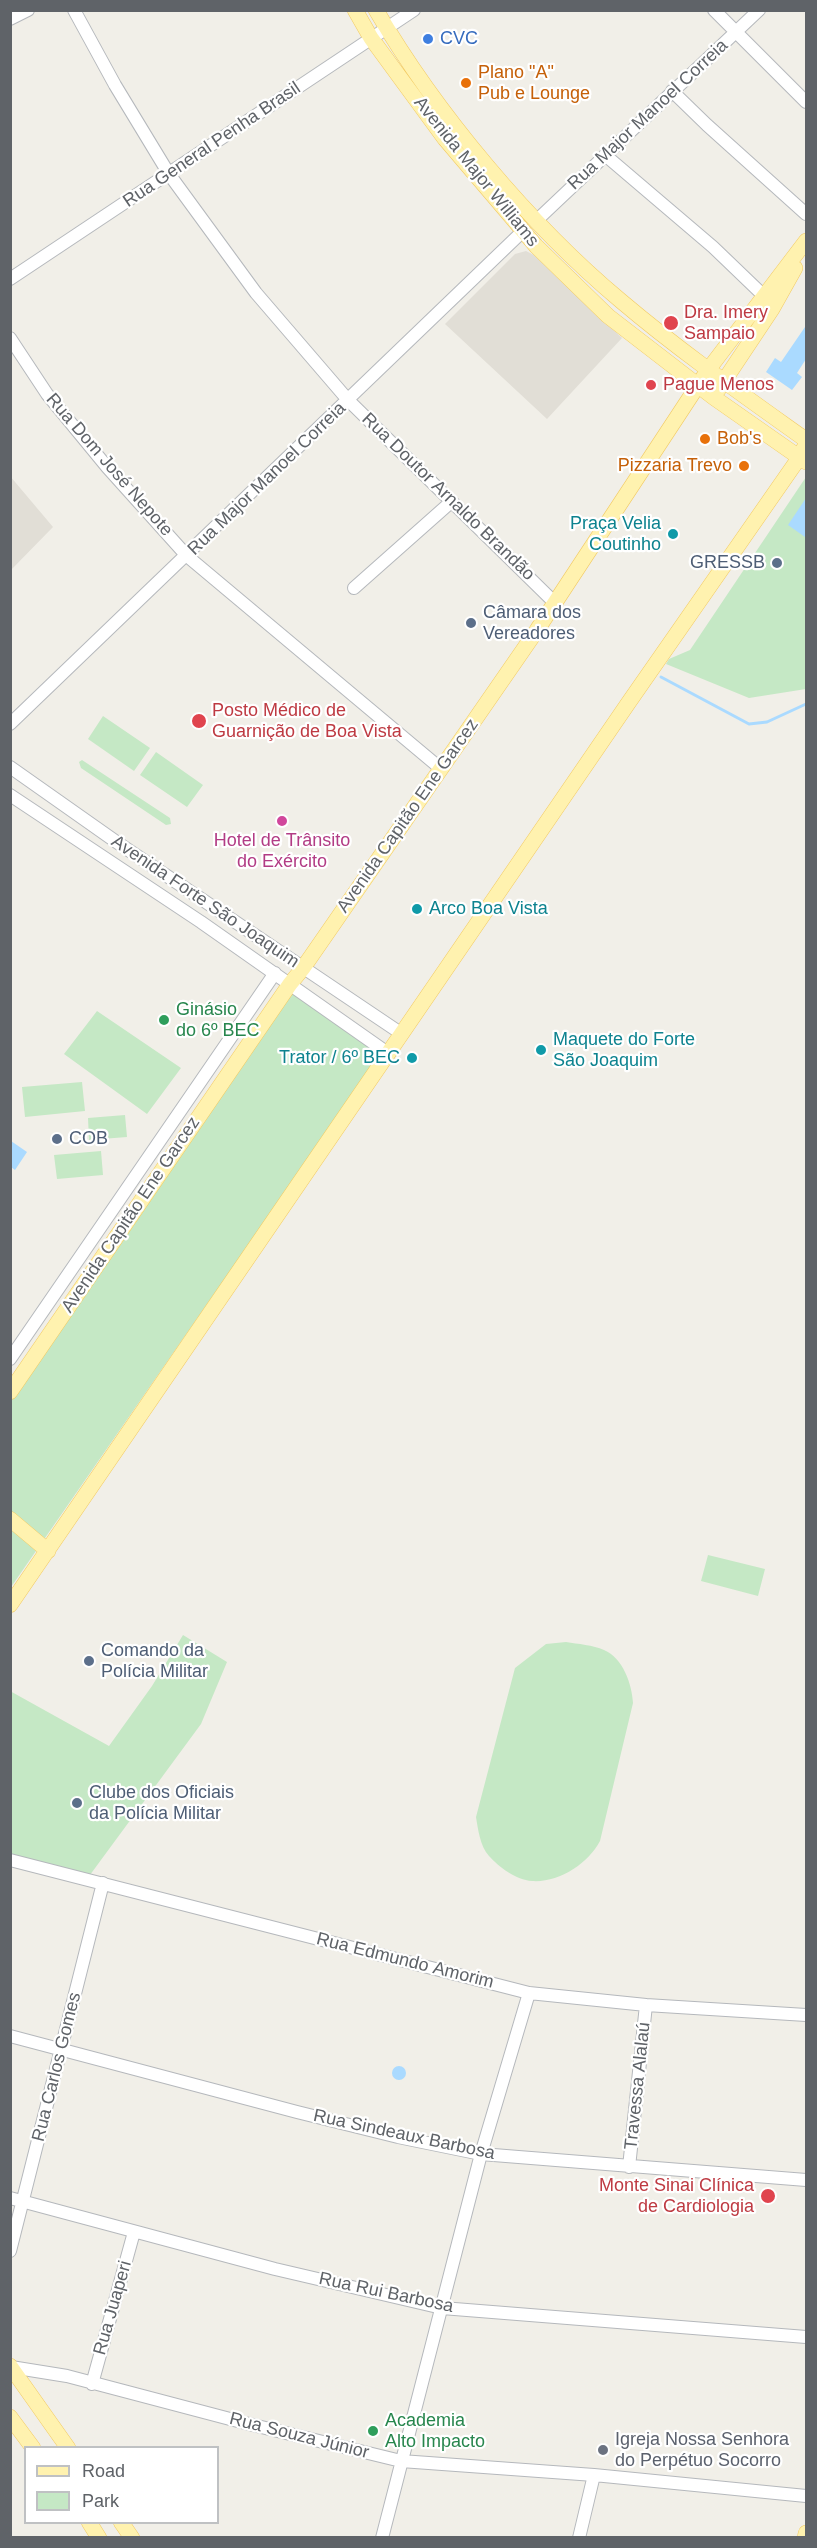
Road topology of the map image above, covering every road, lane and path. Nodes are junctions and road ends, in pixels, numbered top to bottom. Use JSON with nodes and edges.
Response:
{"nodes":[{"id":1,"x":28,"y":10,"type":"edge"},
{"id":2,"x":74,"y":10,"type":"edge"},
{"id":3,"x":355,"y":10,"type":"edge"},
{"id":4,"x":376,"y":10,"type":"edge"},
{"id":5,"x":414,"y":10,"type":"edge"},
{"id":6,"x":714,"y":10,"type":"edge"},
{"id":7,"x":759,"y":10,"type":"edge"},
{"id":8,"x":10,"y":19,"type":"edge"},
{"id":9,"x":386,"y":28,"type":"junction"},
{"id":10,"x":735,"y":33,"type":"junction"},
{"id":11,"x":371,"y":38,"type":"junction"},
{"id":12,"x":672,"y":91,"type":"junction"},
{"id":13,"x":807,"y":102,"type":"edge"},
{"id":14,"x":605,"y":155,"type":"junction"},
{"id":15,"x":169,"y":174,"type":"junction"},
{"id":16,"x":807,"y":214,"type":"edge"},
{"id":17,"x":537,"y":220,"type":"junction"},
{"id":18,"x":522,"y":232,"type":"junction"},
{"id":19,"x":807,"y":241,"type":"edge"},
{"id":20,"x":807,"y":248,"type":"edge"},
{"id":21,"x":10,"y":279,"type":"edge"},
{"id":22,"x":764,"y":296,"type":"junction"},
{"id":23,"x":10,"y":338,"type":"edge"},
{"id":24,"x":708,"y":370,"type":"junction"},
{"id":25,"x":723,"y":381,"type":"junction"},
{"id":26,"x":698,"y":386,"type":"junction"},
{"id":27,"x":713,"y":397,"type":"junction"},
{"id":28,"x":348,"y":400,"type":"junction"},
{"id":29,"x":807,"y":440,"type":"edge"},
{"id":30,"x":804,"y":455,"type":"edge"},
{"id":31,"x":451,"y":502,"type":"junction"},
{"id":32,"x":188,"y":556,"type":"junction"},
{"id":33,"x":354,"y":588,"type":"dead end"},
{"id":34,"x":555,"y":602,"type":"junction"},
{"id":35,"x":10,"y":724,"type":"edge"},
{"id":36,"x":10,"y":767,"type":"edge"},
{"id":37,"x":440,"y":768,"type":"junction"},
{"id":38,"x":10,"y":795,"type":"edge"},
{"id":39,"x":115,"y":841,"type":"junction"},
{"id":40,"x":105,"y":858,"type":"junction"},
{"id":41,"x":259,"y":939,"type":"junction"},
{"id":42,"x":248,"y":955,"type":"junction"},
{"id":43,"x":303,"y":968,"type":"junction"},
{"id":44,"x":275,"y":973,"type":"junction"},
{"id":45,"x":290,"y":984,"type":"junction"},
{"id":46,"x":402,"y":1034,"type":"junction"},
{"id":47,"x":389,"y":1054,"type":"junction"},
{"id":48,"x":10,"y":1359,"type":"edge"},
{"id":49,"x":10,"y":1392,"type":"edge"},
{"id":50,"x":10,"y":1519,"type":"edge"},
{"id":51,"x":48,"y":1551,"type":"junction"},
{"id":52,"x":10,"y":1605,"type":"edge"},
{"id":53,"x":10,"y":1860,"type":"edge"},
{"id":54,"x":103,"y":1883,"type":"junction"},
{"id":55,"x":529,"y":1993,"type":"junction"},
{"id":56,"x":646,"y":2005,"type":"junction"},
{"id":57,"x":807,"y":2015,"type":"edge"},
{"id":58,"x":10,"y":2036,"type":"edge"},
{"id":59,"x":60,"y":2048,"type":"junction"},
{"id":60,"x":481,"y":2154,"type":"junction"},
{"id":61,"x":629,"y":2167,"type":"junction"},
{"id":62,"x":807,"y":2180,"type":"edge"},
{"id":63,"x":17,"y":2200,"type":"edge"},
{"id":64,"x":134,"y":2232,"type":"junction"},
{"id":65,"x":10,"y":2251,"type":"edge"},
{"id":66,"x":442,"y":2308,"type":"junction"},
{"id":67,"x":807,"y":2337,"type":"edge"},
{"id":68,"x":11,"y":2366,"type":"edge"},
{"id":69,"x":92,"y":2384,"type":"junction"},
{"id":70,"x":10,"y":2417,"type":"edge"},
{"id":71,"x":32,"y":2446,"type":"edge"},
{"id":72,"x":67,"y":2446,"type":"edge"},
{"id":73,"x":401,"y":2461,"type":"junction"},
{"id":74,"x":594,"y":2475,"type":"junction"},
{"id":75,"x":807,"y":2496,"type":"edge"},
{"id":76,"x":90,"y":2524,"type":"edge"},
{"id":77,"x":122,"y":2524,"type":"edge"},
{"id":78,"x":807,"y":2533,"type":"edge"},
{"id":79,"x":99,"y":2538,"type":"edge"},
{"id":80,"x":132,"y":2538,"type":"edge"},
{"id":81,"x":382,"y":2538,"type":"edge"},
{"id":82,"x":579,"y":2538,"type":"edge"},
{"id":83,"x":806,"y":2538,"type":"edge"}],
"edges":[{"from":1,"to":8,"type":"street"},
{"from":2,"to":15,"type":"street","name":"Rua Doutor Arnaldo Brandão"},
{"from":3,"to":11,"type":"main road","name":"Avenida Major Williams"},
{"from":4,"to":9,"type":"main road","name":"Avenida Major Williams"},
{"from":5,"to":9,"type":"street","name":"Rua General Penha Brasil"},
{"from":6,"to":10,"type":"street"},
{"from":7,"to":10,"type":"street","name":"Rua Major Manoel Correia"},
{"from":9,"to":11,"type":"street","name":"Rua General Penha Brasil"},
{"from":9,"to":17,"type":"main road","name":"Avenida Major Williams"},
{"from":10,"to":12,"type":"street","name":"Rua Major Manoel Correia"},
{"from":10,"to":13,"type":"street"},
{"from":11,"to":15,"type":"street","name":"Rua General Penha Brasil"},
{"from":11,"to":18,"type":"main road","name":"Avenida Major Williams"},
{"from":12,"to":14,"type":"street","name":"Rua Major Manoel Correia"},
{"from":12,"to":16,"type":"street"},
{"from":14,"to":17,"type":"street","name":"Rua Major Manoel Correia"},
{"from":14,"to":22,"type":"street"},
{"from":15,"to":21,"type":"street","name":"Rua General Penha Brasil"},
{"from":15,"to":28,"type":"street","name":"Rua Doutor Arnaldo Brandão"},
{"from":17,"to":24,"type":"main road","name":"Avenida Major Williams"},
{"from":18,"to":26,"type":"main road","name":"Avenida Major Williams"},
{"from":18,"to":28,"type":"street","name":"Rua Major Manoel Correia"},
{"from":19,"to":22,"type":"main road","name":"Avenida Capitão Ene Garcez"},
{"from":20,"to":25,"type":"main road"},
{"from":22,"to":24,"type":"main road","name":"Avenida Capitão Ene Garcez"},
{"from":23,"to":32,"type":"street","name":"Rua Dom José Nepote"},
{"from":24,"to":25,"type":"main road","name":"Avenida Major Williams"},
{"from":24,"to":26,"type":"main road","name":"Avenida Capitão Ene Garcez"},
{"from":25,"to":27,"type":"main road"},
{"from":25,"to":29,"type":"main road","name":"Avenida Major Williams"},
{"from":26,"to":27,"type":"main road","name":"Avenida Major Williams"},
{"from":26,"to":34,"type":"main road","name":"Avenida Capitão Ene Garcez"},
{"from":27,"to":30,"type":"main road","name":"Avenida Major Williams"},
{"from":28,"to":31,"type":"street","name":"Rua Doutor Arnaldo Brandão"},
{"from":28,"to":32,"type":"street","name":"Rua Major Manoel Correia"},
{"from":30,"to":46,"type":"main road"},
{"from":31,"to":33,"type":"street"},
{"from":31,"to":34,"type":"street","name":"Rua Doutor Arnaldo Brandão"},
{"from":32,"to":35,"type":"street","name":"Rua Major Manoel Correia"},
{"from":32,"to":37,"type":"street","name":"Rua Dom José Nepote"},
{"from":34,"to":37,"type":"main road","name":"Avenida Capitão Ene Garcez"},
{"from":36,"to":39,"type":"street","name":"Avenida Forte São Joaquim"},
{"from":37,"to":43,"type":"main road","name":"Avenida Capitão Ene Garcez"},
{"from":38,"to":40,"type":"street","name":"Avenida Forte São Joaquim"},
{"from":39,"to":40,"type":"street"},
{"from":39,"to":41,"type":"street","name":"Avenida Forte São Joaquim"},
{"from":40,"to":42,"type":"street","name":"Avenida Forte São Joaquim"},
{"from":41,"to":42,"type":"street"},
{"from":41,"to":43,"type":"street","name":"Avenida Forte São Joaquim"},
{"from":42,"to":44,"type":"street","name":"Avenida Forte São Joaquim"},
{"from":43,"to":45,"type":"main road","name":"Avenida Capitão Ene Garcez"},
{"from":43,"to":46,"type":"street","name":"Avenida Forte São Joaquim"},
{"from":44,"to":45,"type":"street","name":"Avenida Forte São Joaquim"},
{"from":44,"to":48,"type":"street","name":"Avenida Capitão Ene Garcez"},
{"from":45,"to":47,"type":"street","name":"Avenida Forte São Joaquim"},
{"from":45,"to":49,"type":"main road","name":"Avenida Capitão Ene Garcez"},
{"from":46,"to":47,"type":"main road"},
{"from":47,"to":51,"type":"main road"},
{"from":50,"to":51,"type":"main road"},
{"from":51,"to":52,"type":"main road"},
{"from":53,"to":54,"type":"street","name":"Rua Edmundo Amorim"},
{"from":54,"to":55,"type":"street","name":"Rua Edmundo Amorim"},
{"from":54,"to":59,"type":"street","name":"Rua Carlos Gomes"},
{"from":55,"to":56,"type":"street","name":"Rua Edmundo Amorim"},
{"from":55,"to":60,"type":"street"},
{"from":56,"to":57,"type":"street","name":"Rua Edmundo Amorim"},
{"from":56,"to":61,"type":"street","name":"Travessa Alalaú"},
{"from":58,"to":59,"type":"street","name":"Rua Sindeaux Barbosa"},
{"from":59,"to":60,"type":"street","name":"Rua Sindeaux Barbosa"},
{"from":59,"to":63,"type":"street","name":"Rua Carlos Gomes"},
{"from":60,"to":61,"type":"street","name":"Rua Sindeaux Barbosa"},
{"from":60,"to":66,"type":"street"},
{"from":61,"to":62,"type":"street","name":"Rua Sindeaux Barbosa"},
{"from":63,"to":64,"type":"street","name":"Rua Rui Barbosa"},
{"from":63,"to":65,"type":"street","name":"Rua Carlos Gomes"},
{"from":64,"to":66,"type":"street","name":"Rua Rui Barbosa"},
{"from":64,"to":69,"type":"street","name":"Rua Juaperi"},
{"from":66,"to":67,"type":"street","name":"Rua Rui Barbosa"},
{"from":66,"to":73,"type":"street"},
{"from":68,"to":69,"type":"street","name":"Rua Souza Júnior"},
{"from":68,"to":72,"type":"main road"},
{"from":69,"to":73,"type":"street","name":"Rua Souza Júnior"},
{"from":70,"to":71,"type":"main road"},
{"from":73,"to":74,"type":"street","name":"Rua Souza Júnior"},
{"from":73,"to":81,"type":"street"},
{"from":74,"to":75,"type":"street","name":"Rua Souza Júnior"},
{"from":74,"to":82,"type":"street"},
{"from":76,"to":79,"type":"main road"},
{"from":77,"to":80,"type":"main road"},
{"from":78,"to":83,"type":"main road"}]}
